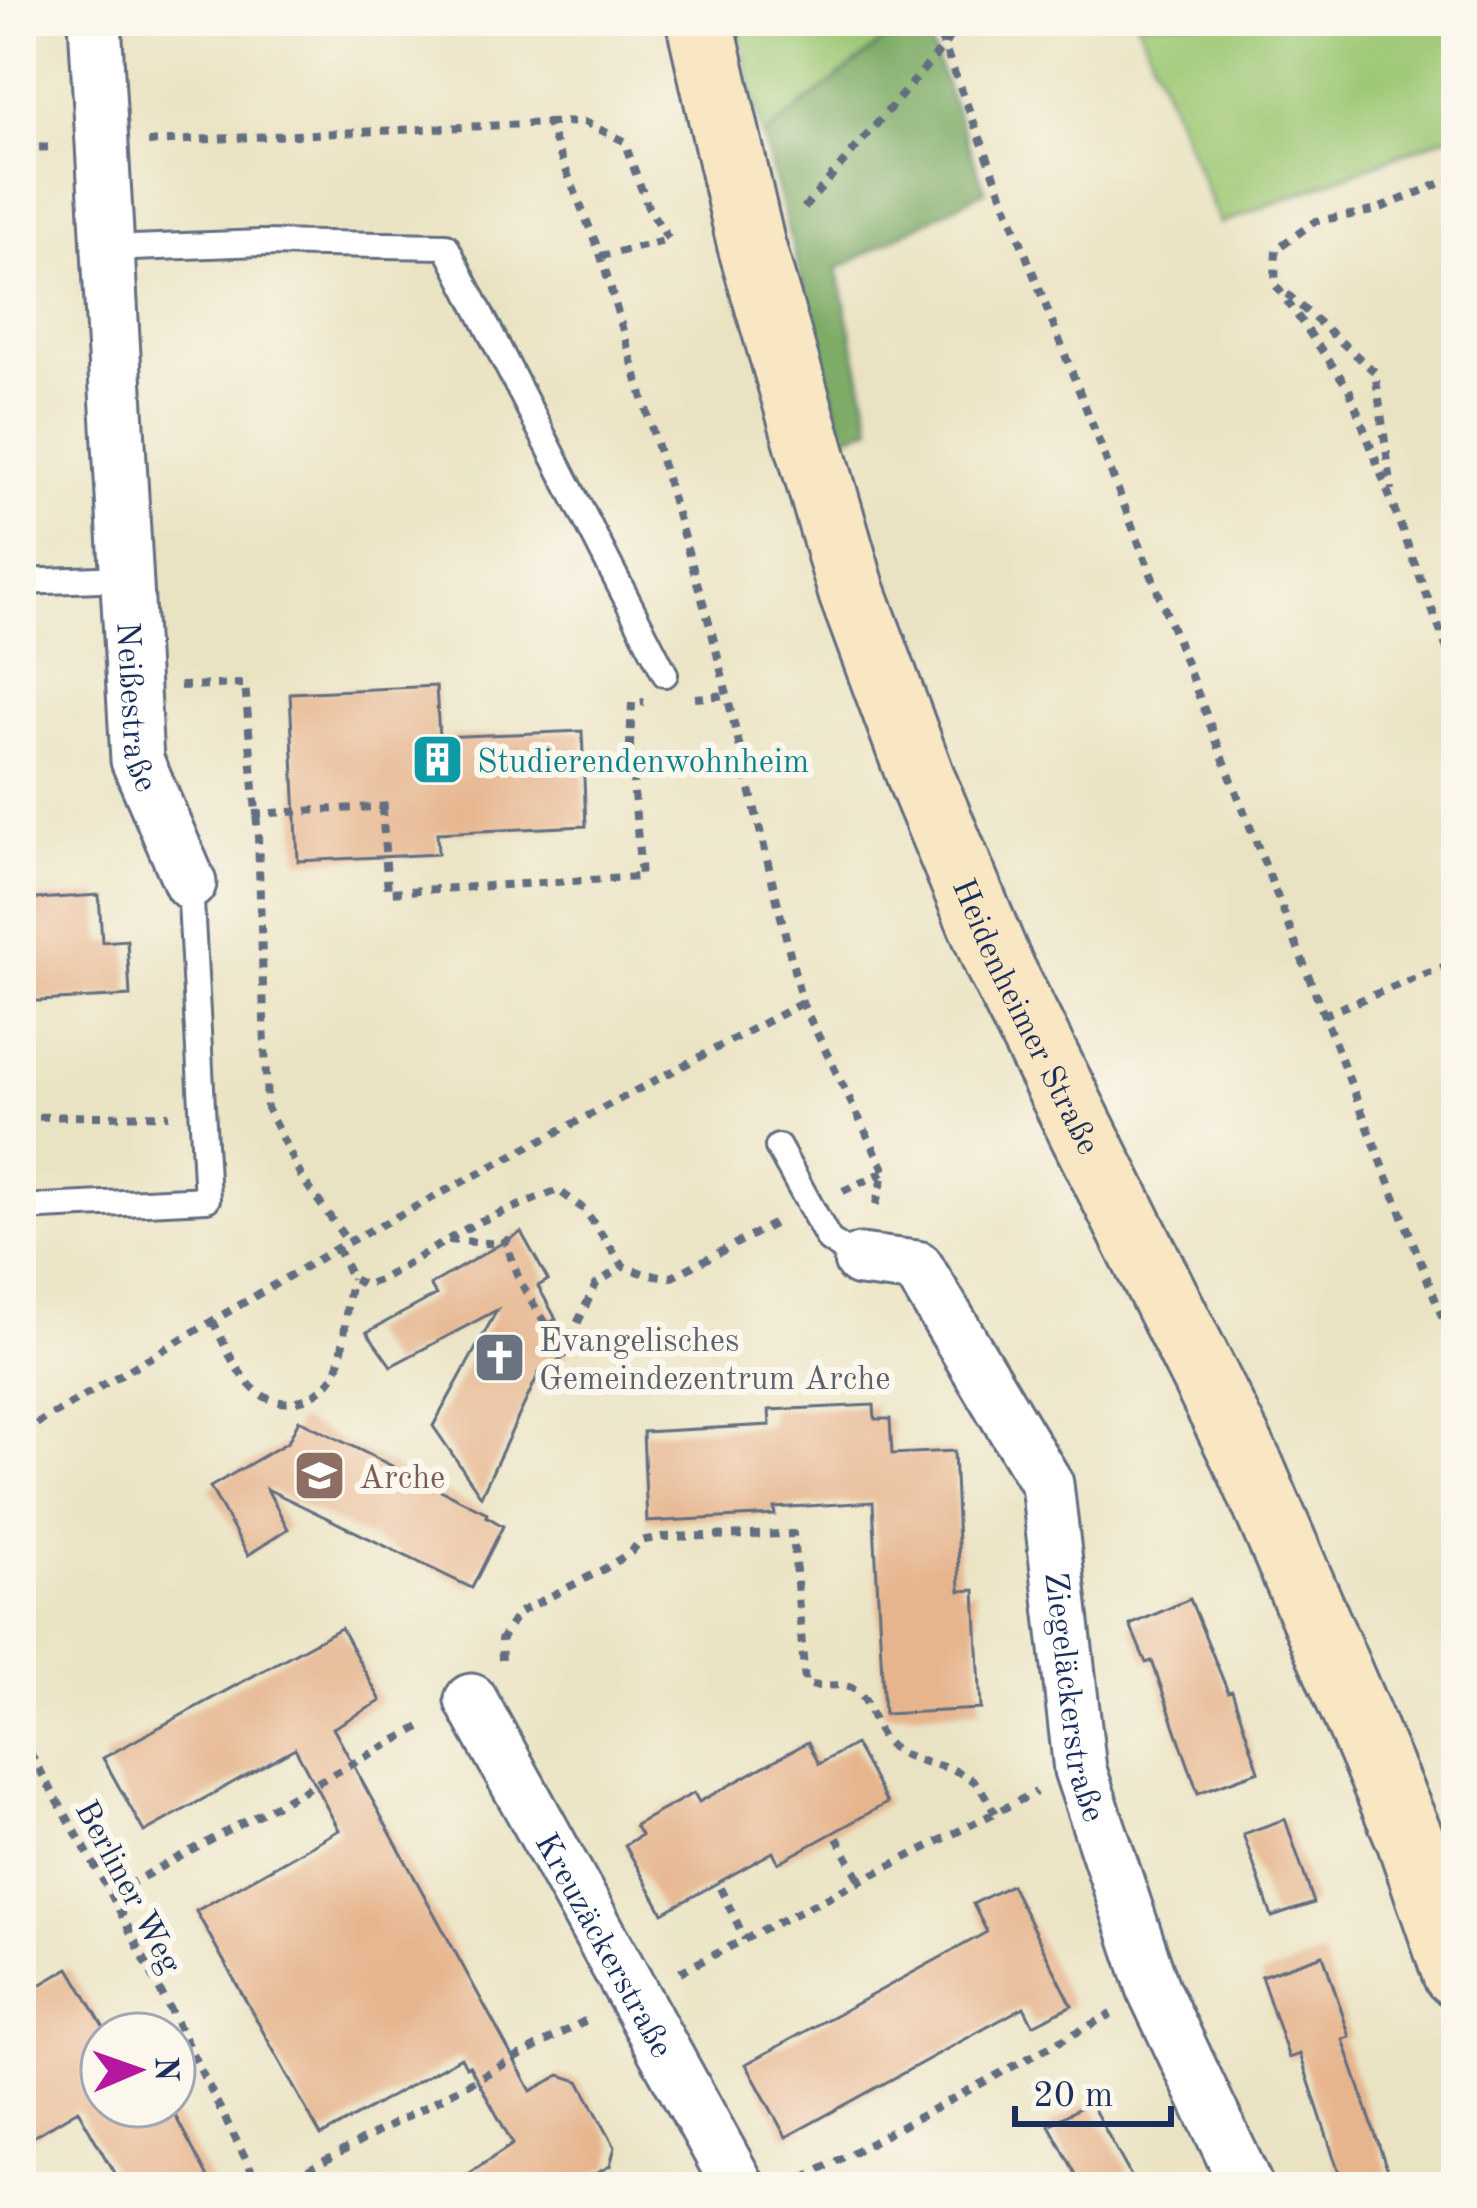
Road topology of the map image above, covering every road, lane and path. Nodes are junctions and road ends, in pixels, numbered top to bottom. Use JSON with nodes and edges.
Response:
{"nodes":[{"id":1,"x":95,"y":21,"type":"edge"},
{"id":2,"x":700,"y":21,"type":"edge"},
{"id":3,"x":933,"y":21,"type":"edge"},
{"id":4,"x":958,"y":21,"type":"edge"},
{"id":5,"x":944,"y":46,"type":"junction"},
{"id":6,"x":547,"y":123,"type":"dead end"},
{"id":7,"x":1454,"y":177,"type":"edge"},
{"id":8,"x":804,"y":208,"type":"dead end"},
{"id":9,"x":107,"y":248,"type":"junction"},
{"id":10,"x":601,"y":256,"type":"dead end"},
{"id":11,"x":1275,"y":284,"type":"junction"},
{"id":12,"x":1456,"y":322,"type":"edge"},
{"id":13,"x":1394,"y":503,"type":"junction"},
{"id":14,"x":125,"y":578,"type":"junction"},
{"id":15,"x":21,"y":582,"type":"edge"},
{"id":16,"x":1456,"y":673,"type":"edge"},
{"id":17,"x":665,"y":674,"type":"dead end"},
{"id":18,"x":131,"y":688,"type":"junction"},
{"id":19,"x":727,"y":695,"type":"dead end"},
{"id":20,"x":688,"y":698,"type":"dead end"},
{"id":21,"x":650,"y":702,"type":"dead end"},
{"id":22,"x":253,"y":814,"type":"junction"},
{"id":23,"x":190,"y":884,"type":"joint"},
{"id":24,"x":1456,"y":962,"type":"edge"},
{"id":25,"x":802,"y":1003,"type":"dead end"},
{"id":26,"x":1323,"y":1016,"type":"junction"},
{"id":27,"x":202,"y":1115,"type":"junction"},
{"id":28,"x":21,"y":1117,"type":"edge"},
{"id":29,"x":778,"y":1147,"type":"dead end"},
{"id":30,"x":21,"y":1208,"type":"edge"},
{"id":31,"x":757,"y":1231,"type":"dead end"},
{"id":32,"x":448,"y":1240,"type":"junction"},
{"id":33,"x":348,"y":1242,"type":"junction"},
{"id":34,"x":338,"y":1248,"type":"junction"},
{"id":35,"x":860,"y":1260,"type":"joint"},
{"id":36,"x":623,"y":1266,"type":"junction"},
{"id":37,"x":352,"y":1279,"type":"junction"},
{"id":38,"x":213,"y":1321,"type":"junction"},
{"id":39,"x":1456,"y":1352,"type":"edge"},
{"id":40,"x":565,"y":1354,"type":"junction"},
{"id":41,"x":550,"y":1366,"type":"dead end"},
{"id":42,"x":21,"y":1433,"type":"edge"},
{"id":43,"x":489,"y":1686,"type":"junction"},
{"id":44,"x":21,"y":1737,"type":"edge"},
{"id":45,"x":995,"y":1814,"type":"dead end"},
{"id":46,"x":837,"y":1838,"type":"dead end"},
{"id":47,"x":861,"y":1881,"type":"dead end"},
{"id":48,"x":719,"y":1888,"type":"dead end"},
{"id":49,"x":111,"y":1894,"type":"junction"},
{"id":50,"x":746,"y":1939,"type":"dead end"},
{"id":51,"x":1456,"y":1973,"type":"edge"},
{"id":52,"x":1154,"y":1991,"type":"junction"},
{"id":53,"x":260,"y":2187,"type":"edge"},
{"id":54,"x":740,"y":2187,"type":"edge"},
{"id":55,"x":788,"y":2187,"type":"edge"},
{"id":56,"x":1246,"y":2187,"type":"edge"}],
"edges":[{"from":1,"to":9,"type":"street","name":"Neißestraße"},
{"from":2,"to":51,"type":"street","name":"Heidenheimer Straße"},
{"from":3,"to":5,"type":"path"},
{"from":4,"to":5,"type":"path"},
{"from":5,"to":8,"type":"path"},
{"from":5,"to":26,"type":"path"},
{"from":6,"to":10,"type":"path"},
{"from":7,"to":11,"type":"path"},
{"from":7,"to":12,"type":"path"},
{"from":9,"to":14,"type":"street","name":"Neißestraße"},
{"from":9,"to":17,"type":"lane"},
{"from":11,"to":13,"type":"path"},
{"from":11,"to":13,"type":"path"},
{"from":13,"to":16,"type":"path"},
{"from":14,"to":15,"type":"lane"},
{"from":14,"to":18,"type":"street","name":"Neißestraße"},
{"from":18,"to":22,"type":"path"},
{"from":18,"to":23,"type":"street","name":"Neißestraße"},
{"from":19,"to":20,"type":"path"},
{"from":21,"to":22,"type":"path"},
{"from":22,"to":33,"type":"path"},
{"from":23,"to":27,"type":"lane","name":"Neißestraße"},
{"from":24,"to":26,"type":"path"},
{"from":25,"to":33,"type":"path"},
{"from":26,"to":39,"type":"path"},
{"from":27,"to":28,"type":"path"},
{"from":27,"to":30,"type":"lane","name":"Neißestraße"},
{"from":29,"to":35,"type":"lane"},
{"from":31,"to":36,"type":"path"},
{"from":32,"to":36,"type":"path"},
{"from":32,"to":37,"type":"path"},
{"from":32,"to":40,"type":"path"},
{"from":33,"to":34,"type":"path"},
{"from":34,"to":37,"type":"path"},
{"from":34,"to":38,"type":"path"},
{"from":35,"to":52,"type":"street","name":"Ziegeläckerstraße"},
{"from":36,"to":40,"type":"path"},
{"from":37,"to":38,"type":"path"},
{"from":38,"to":42,"type":"path"},
{"from":40,"to":41,"type":"path"},
{"from":43,"to":45,"type":"path"},
{"from":43,"to":49,"type":"path"},
{"from":43,"to":54,"type":"street","name":"Kreuzäckerstraße"},
{"from":44,"to":49,"type":"path","name":"Berliner Weg"},
{"from":46,"to":47,"type":"path"},
{"from":48,"to":50,"type":"path"},
{"from":49,"to":53,"type":"path","name":"Berliner Weg"},
{"from":52,"to":55,"type":"path"},
{"from":52,"to":56,"type":"street","name":"Ziegeläckerstraße"}]}
